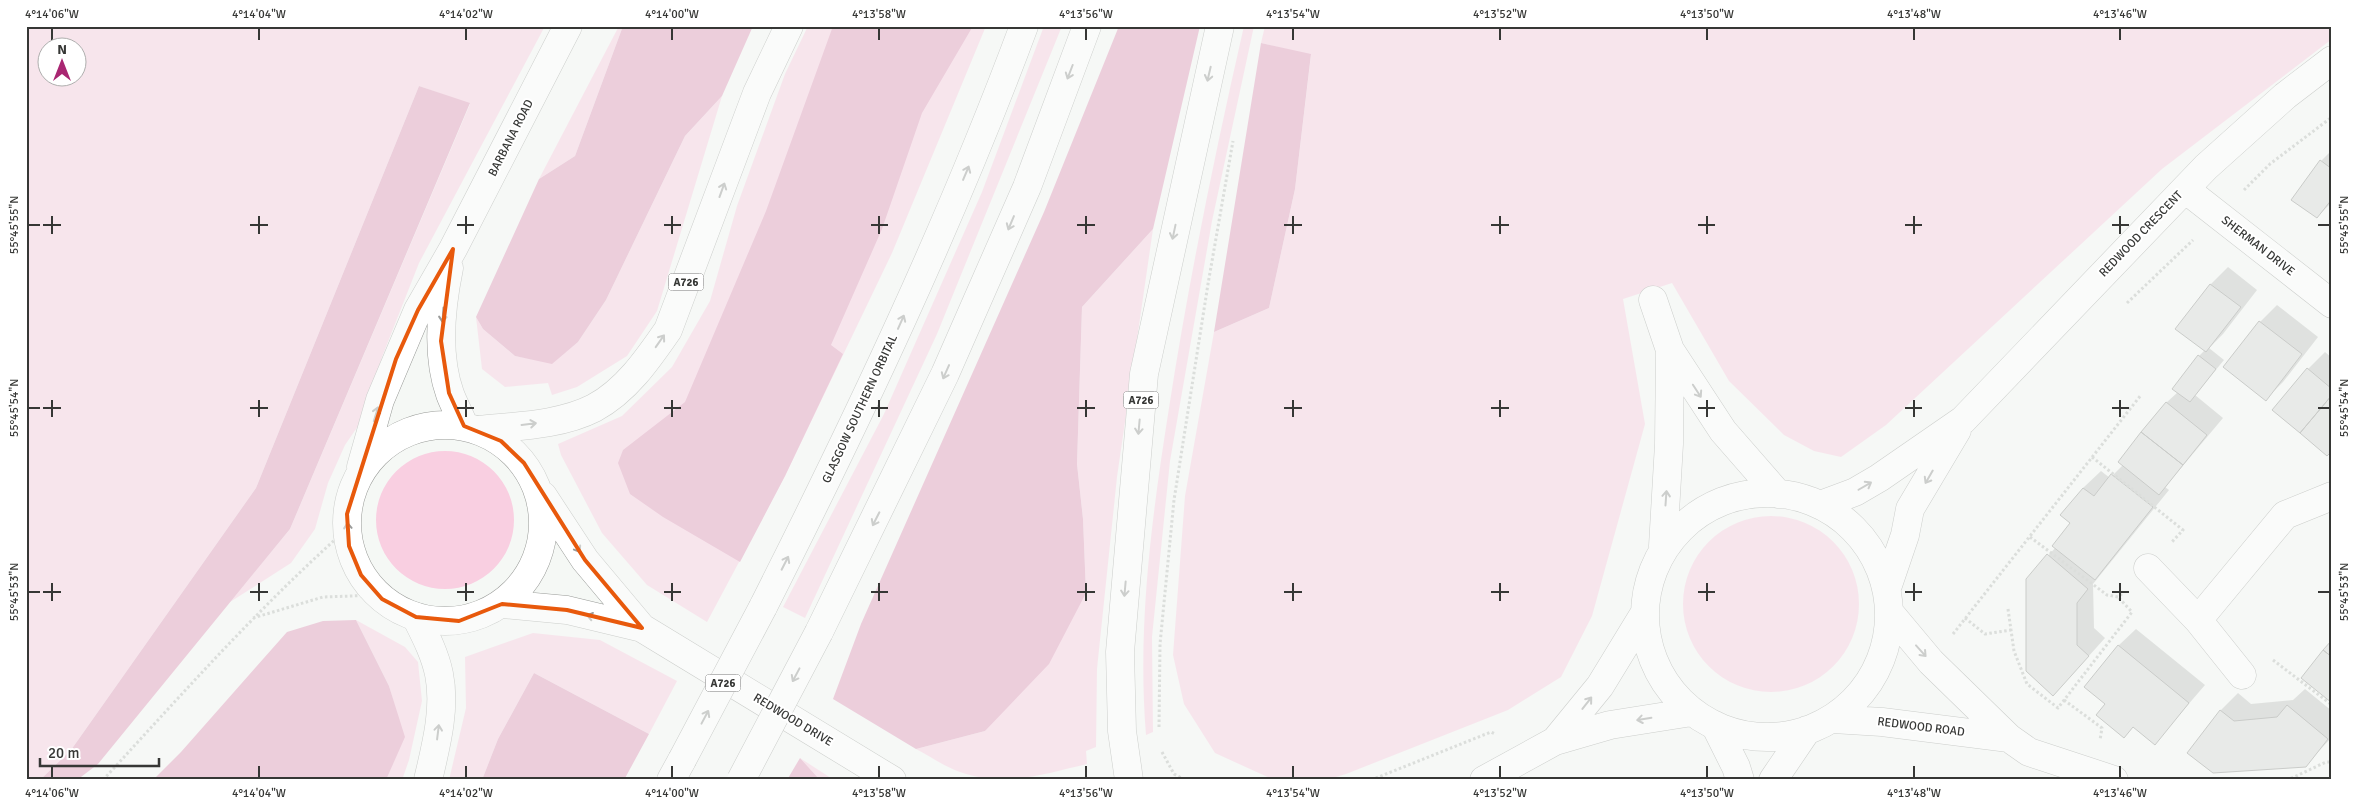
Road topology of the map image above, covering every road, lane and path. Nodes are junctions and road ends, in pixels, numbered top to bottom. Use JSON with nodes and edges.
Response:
{"nodes":[{"id":1,"x":568,"y":26,"type":"edge"},
{"id":2,"x":789,"y":26,"type":"edge"},
{"id":3,"x":1024,"y":26,"type":"edge"},
{"id":4,"x":1087,"y":26,"type":"edge"},
{"id":5,"x":1220,"y":26,"type":"edge"},
{"id":6,"x":2332,"y":60,"type":"edge"},
{"id":7,"x":1235,"y":131,"type":"dead end"},
{"id":8,"x":2185,"y":188,"type":"junction"},
{"id":9,"x":453,"y":249,"type":"junction"},
{"id":10,"x":1653,"y":300,"type":"dead end"},
{"id":11,"x":2332,"y":304,"type":"edge"},
{"id":12,"x":1670,"y":350,"type":"junction"},
{"id":13,"x":2141,"y":394,"type":"dead end"},
{"id":14,"x":1963,"y":420,"type":"junction"},
{"id":15,"x":472,"y":428,"type":"junction"},
{"id":16,"x":2092,"y":457,"type":"junction"},
{"id":17,"x":357,"y":478,"type":"junction"},
{"id":18,"x":539,"y":490,"type":"junction"},
{"id":19,"x":1778,"y":494,"type":"junction"},
{"id":20,"x":2332,"y":496,"type":"edge"},
{"id":21,"x":1820,"y":505,"type":"junction"},
{"id":22,"x":348,"y":528,"type":"junction"},
{"id":23,"x":2030,"y":536,"type":"junction"},
{"id":24,"x":1663,"y":546,"type":"junction"},
{"id":25,"x":2148,"y":568,"type":"junction"},
{"id":26,"x":1888,"y":585,"type":"junction"},
{"id":27,"x":379,"y":595,"type":"junction"},
{"id":28,"x":2118,"y":597,"type":"junction"},
{"id":29,"x":502,"y":604,"type":"junction"},
{"id":30,"x":2008,"y":609,"type":"dead end"},
{"id":31,"x":1890,"y":613,"type":"junction"},
{"id":32,"x":1644,"y":614,"type":"junction"},
{"id":33,"x":416,"y":617,"type":"junction"},
{"id":34,"x":252,"y":618,"type":"junction"},
{"id":35,"x":1965,"y":618,"type":"junction"},
{"id":36,"x":2198,"y":620,"type":"junction"},
{"id":37,"x":642,"y":628,"type":"junction"},
{"id":38,"x":2011,"y":630,"type":"junction"},
{"id":39,"x":1931,"y":662,"type":"junction"},
{"id":40,"x":2242,"y":674,"type":"joint"},
{"id":41,"x":2064,"y":700,"type":"junction"},
{"id":42,"x":2332,"y":705,"type":"edge"},
{"id":43,"x":1703,"y":718,"type":"junction"},
{"id":44,"x":1834,"y":720,"type":"junction"},
{"id":45,"x":1159,"y":729,"type":"dead end"},
{"id":46,"x":1807,"y":730,"type":"junction"},
{"id":47,"x":2009,"y":738,"type":"junction"},
{"id":48,"x":1555,"y":741,"type":"junction"},
{"id":49,"x":1159,"y":748,"type":"dead end"},
{"id":50,"x":1516,"y":762,"type":"junction"},
{"id":51,"x":2332,"y":762,"type":"edge"},
{"id":52,"x":677,"y":770,"type":"edge"},
{"id":53,"x":2332,"y":775,"type":"edge"},
{"id":54,"x":2104,"y":776,"type":"edge"},
{"id":55,"x":102,"y":780,"type":"edge"},
{"id":56,"x":428,"y":780,"type":"edge"},
{"id":57,"x":741,"y":780,"type":"edge"},
{"id":58,"x":892,"y":780,"type":"edge"},
{"id":59,"x":1129,"y":780,"type":"edge"},
{"id":60,"x":1185,"y":780,"type":"edge"},
{"id":61,"x":1371,"y":780,"type":"edge"},
{"id":62,"x":1484,"y":780,"type":"edge"},
{"id":63,"x":1740,"y":780,"type":"edge"},
{"id":64,"x":1773,"y":780,"type":"edge"},
{"id":65,"x":2281,"y":780,"type":"edge"},
{"id":66,"x":2326,"y":780,"type":"edge"}],
"edges":[{"from":1,"to":9,"type":"main road","name":"BARBANA ROAD"},
{"from":15,"to":2,"type":"main road","number":"A726","one_way":true},
{"from":52,"to":3,"type":"main road","name":"GLASGOW SOUTHERN ORBITAL","number":"A726","one_way":true,"bridge":true},
{"from":4,"to":57,"type":"main road","one_way":true,"bridge":true},
{"from":5,"to":59,"type":"main road","number":"A726","one_way":true},
{"from":6,"to":8,"type":"main road","name":"REDWOOD CRESCENT"},
{"from":7,"to":45,"type":"path"},
{"from":8,"to":11,"type":"main road","name":"SHERMAN DRIVE"},
{"from":8,"to":14,"type":"main road","name":"REDWOOD CRESCENT"},
{"from":9,"to":15,"type":"main road","name":"BARBANA ROAD","one_way":true},
{"from":17,"to":9,"type":"main road","name":"BARBANA ROAD","one_way":true},
{"from":10,"to":12,"type":"main road"},
{"from":12,"to":19,"type":"main road","one_way":true},
{"from":24,"to":12,"type":"main road","one_way":true},
{"from":13,"to":16,"type":"path"},
{"from":21,"to":14,"type":"main road","name":"REDWOOD CRESCENT","one_way":true},
{"from":14,"to":26,"type":"main road","name":"REDWOOD CRESCENT","one_way":true},
{"from":15,"to":17,"type":"main road"},
{"from":15,"to":18,"type":"main road"},
{"from":16,"to":23,"type":"path"},
{"from":16,"to":25,"type":"path"},
{"from":17,"to":22,"type":"main road","name":"BARBANA ROAD"},
{"from":18,"to":29,"type":"main road"},
{"from":18,"to":37,"type":"main road","name":"REDWOOD DRIVE","one_way":true},
{"from":19,"to":21,"type":"main road"},
{"from":19,"to":24,"type":"main road"},
{"from":20,"to":36,"type":"main road"},
{"from":21,"to":26,"type":"main road"},
{"from":27,"to":22,"type":"main road","name":"BARBANA ROAD","one_way":true},
{"from":22,"to":34,"type":"path"},
{"from":23,"to":28,"type":"path"},
{"from":23,"to":35,"type":"path"},
{"from":24,"to":32,"type":"main road"},
{"from":25,"to":28,"type":"path"},
{"from":25,"to":36,"type":"main road"},
{"from":26,"to":31,"type":"main road"},
{"from":27,"to":33,"type":"main road","name":"BARBANA ROAD"},
{"from":27,"to":34,"type":"path"},
{"from":28,"to":41,"type":"path"},
{"from":29,"to":33,"type":"main road","name":"BARBANA ROAD"},
{"from":37,"to":29,"type":"main road","name":"REDWOOD DRIVE","one_way":true},
{"from":30,"to":38,"type":"path"},
{"from":31,"to":39,"type":"main road","name":"REDWOOD ROAD","one_way":true},
{"from":31,"to":44,"type":"main road"},
{"from":32,"to":43,"type":"main road"},
{"from":48,"to":32,"type":"main road","one_way":true},
{"from":56,"to":33,"type":"main road","one_way":true},
{"from":34,"to":55,"type":"path"},
{"from":35,"to":38,"type":"path"},
{"from":35,"to":39,"type":"path"},
{"from":36,"to":40,"type":"main road"},
{"from":37,"to":58,"type":"main road","name":"REDWOOD DRIVE"},
{"from":38,"to":41,"type":"path"},
{"from":39,"to":47,"type":"main road","name":"REDWOOD ROAD"},
{"from":40,"to":42,"type":"path"},
{"from":41,"to":54,"type":"path"},
{"from":43,"to":46,"type":"main road"},
{"from":43,"to":48,"type":"main road","one_way":true},
{"from":43,"to":63,"type":"main road"},
{"from":44,"to":46,"type":"main road"},
{"from":44,"to":47,"type":"main road","name":"REDWOOD ROAD"},
{"from":46,"to":64,"type":"main road"},
{"from":47,"to":54,"type":"main road","name":"REDWOOD ROAD"},
{"from":48,"to":50,"type":"main road"},
{"from":49,"to":60,"type":"path"},
{"from":50,"to":61,"type":"path"},
{"from":50,"to":62,"type":"main road"},
{"from":51,"to":65,"type":"path"},
{"from":53,"to":66,"type":"path"}]}
